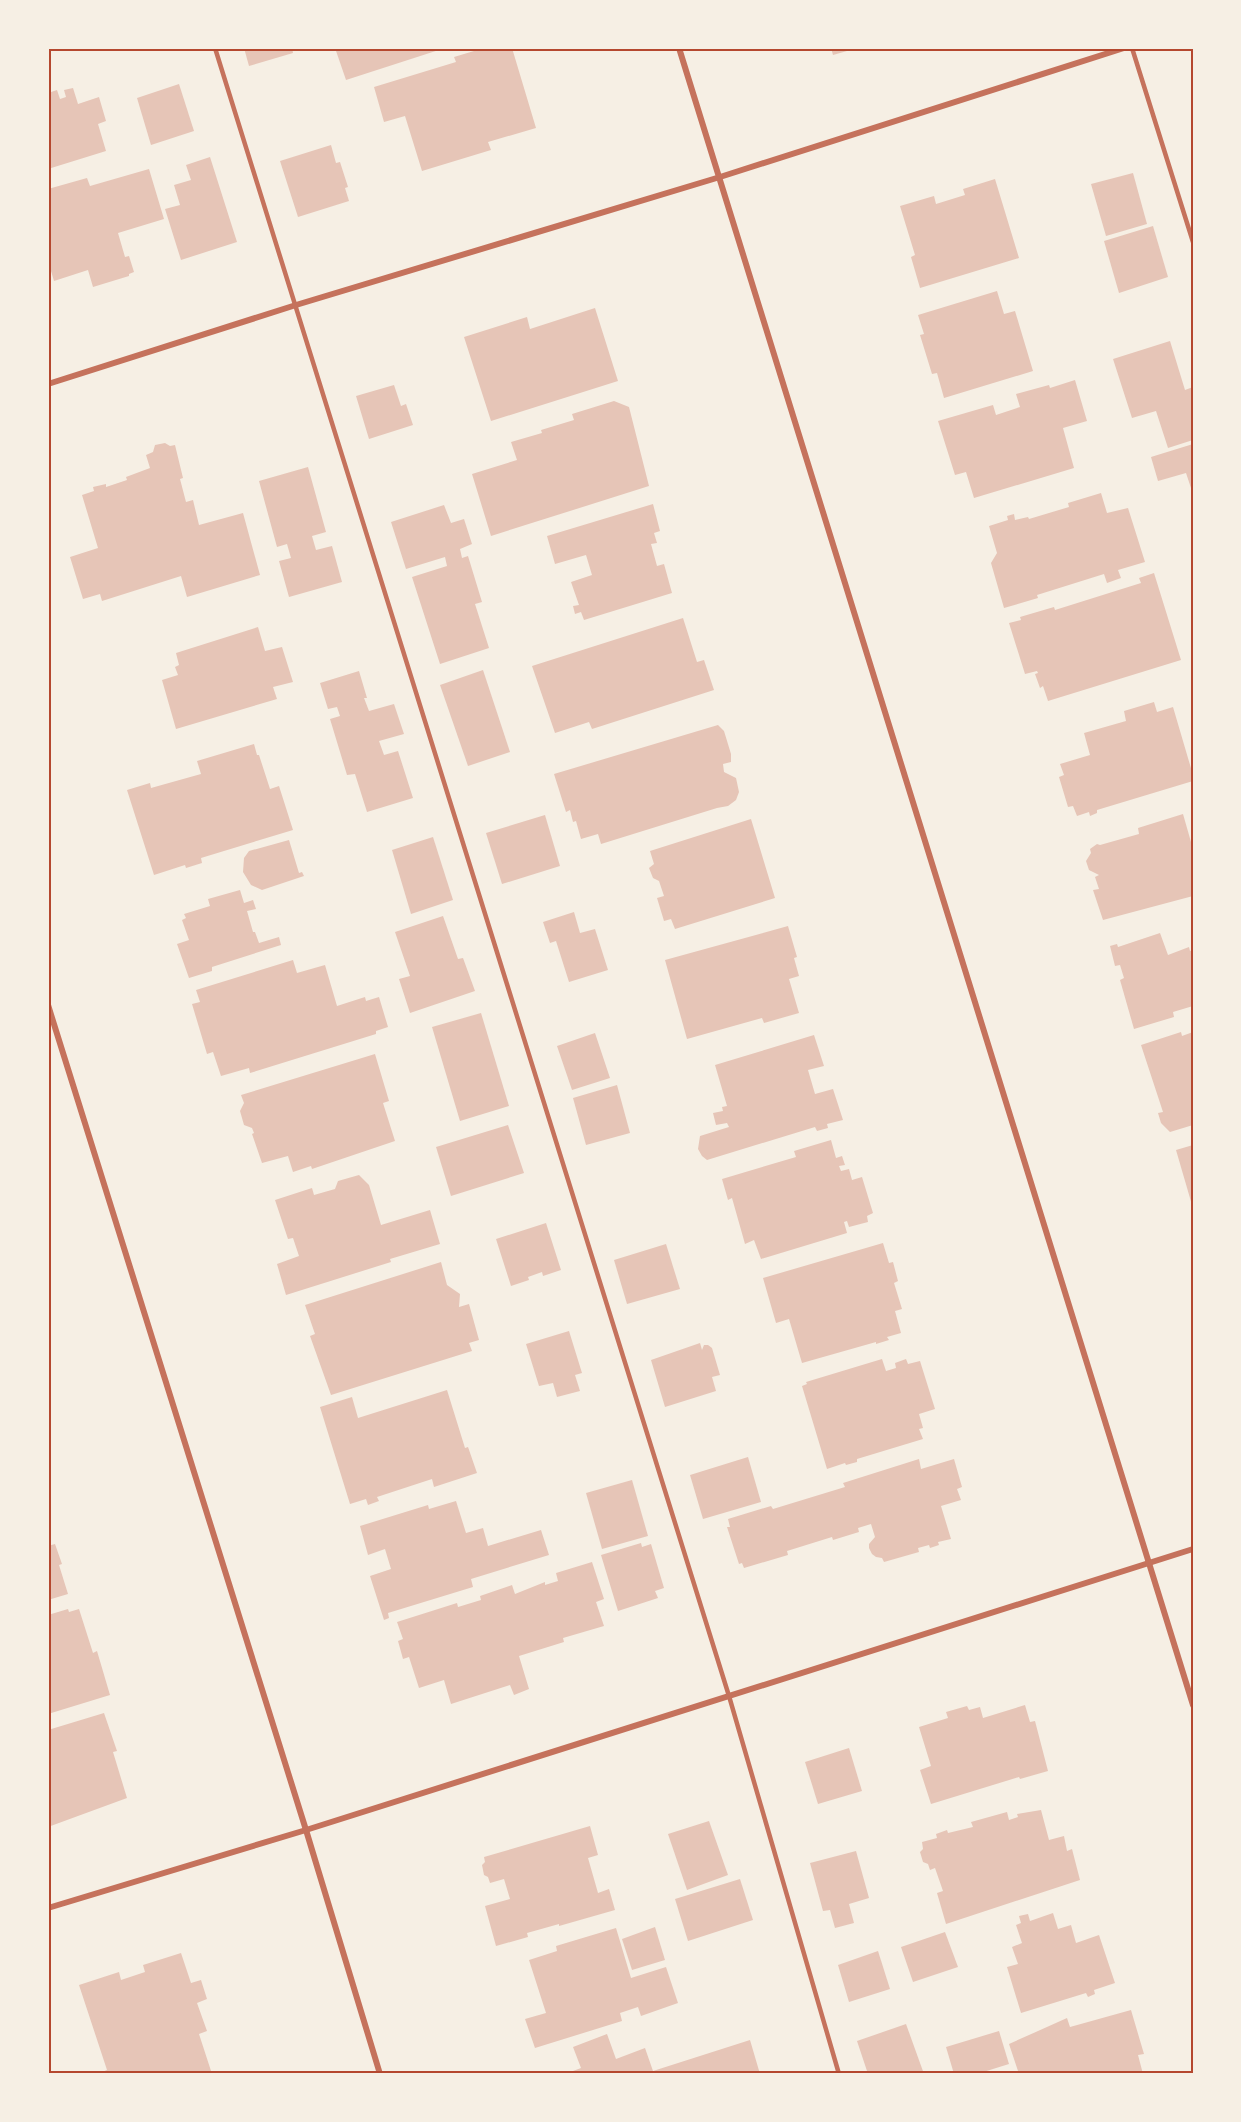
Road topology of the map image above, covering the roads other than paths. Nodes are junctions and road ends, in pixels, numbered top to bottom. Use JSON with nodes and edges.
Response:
{"nodes":[{"id":1,"x":215,"y":48,"type":"edge"},
{"id":2,"x":679,"y":48,"type":"edge"},
{"id":3,"x":1124,"y":48,"type":"edge"},
{"id":4,"x":1132,"y":48,"type":"edge"},
{"id":5,"x":720,"y":177,"type":"junction"},
{"id":6,"x":1193,"y":242,"type":"edge"},
{"id":7,"x":296,"y":305,"type":"junction"},
{"id":8,"x":48,"y":384,"type":"edge"},
{"id":9,"x":48,"y":1005,"type":"edge"},
{"id":10,"x":1193,"y":1549,"type":"edge"},
{"id":11,"x":1150,"y":1562,"type":"junction"},
{"id":12,"x":729,"y":1696,"type":"junction"},
{"id":13,"x":1193,"y":1705,"type":"edge"},
{"id":14,"x":306,"y":1830,"type":"junction"},
{"id":15,"x":48,"y":1908,"type":"edge"},
{"id":16,"x":380,"y":2074,"type":"edge"},
{"id":17,"x":839,"y":2074,"type":"edge"}],
"edges":[{"from":1,"to":7,"type":"lane"},
{"from":2,"to":5,"type":"street"},
{"from":3,"to":5,"type":"street"},
{"from":4,"to":6,"type":"lane"},
{"from":5,"to":7,"type":"street"},
{"from":5,"to":11,"type":"street"},
{"from":7,"to":8,"type":"street"},
{"from":7,"to":12,"type":"lane"},
{"from":9,"to":14,"type":"street"},
{"from":10,"to":11,"type":"street"},
{"from":11,"to":12,"type":"street"},
{"from":11,"to":13,"type":"street"},
{"from":12,"to":14,"type":"street"},
{"from":12,"to":17,"type":"lane"},
{"from":14,"to":15,"type":"street"},
{"from":14,"to":16,"type":"street"}]}
